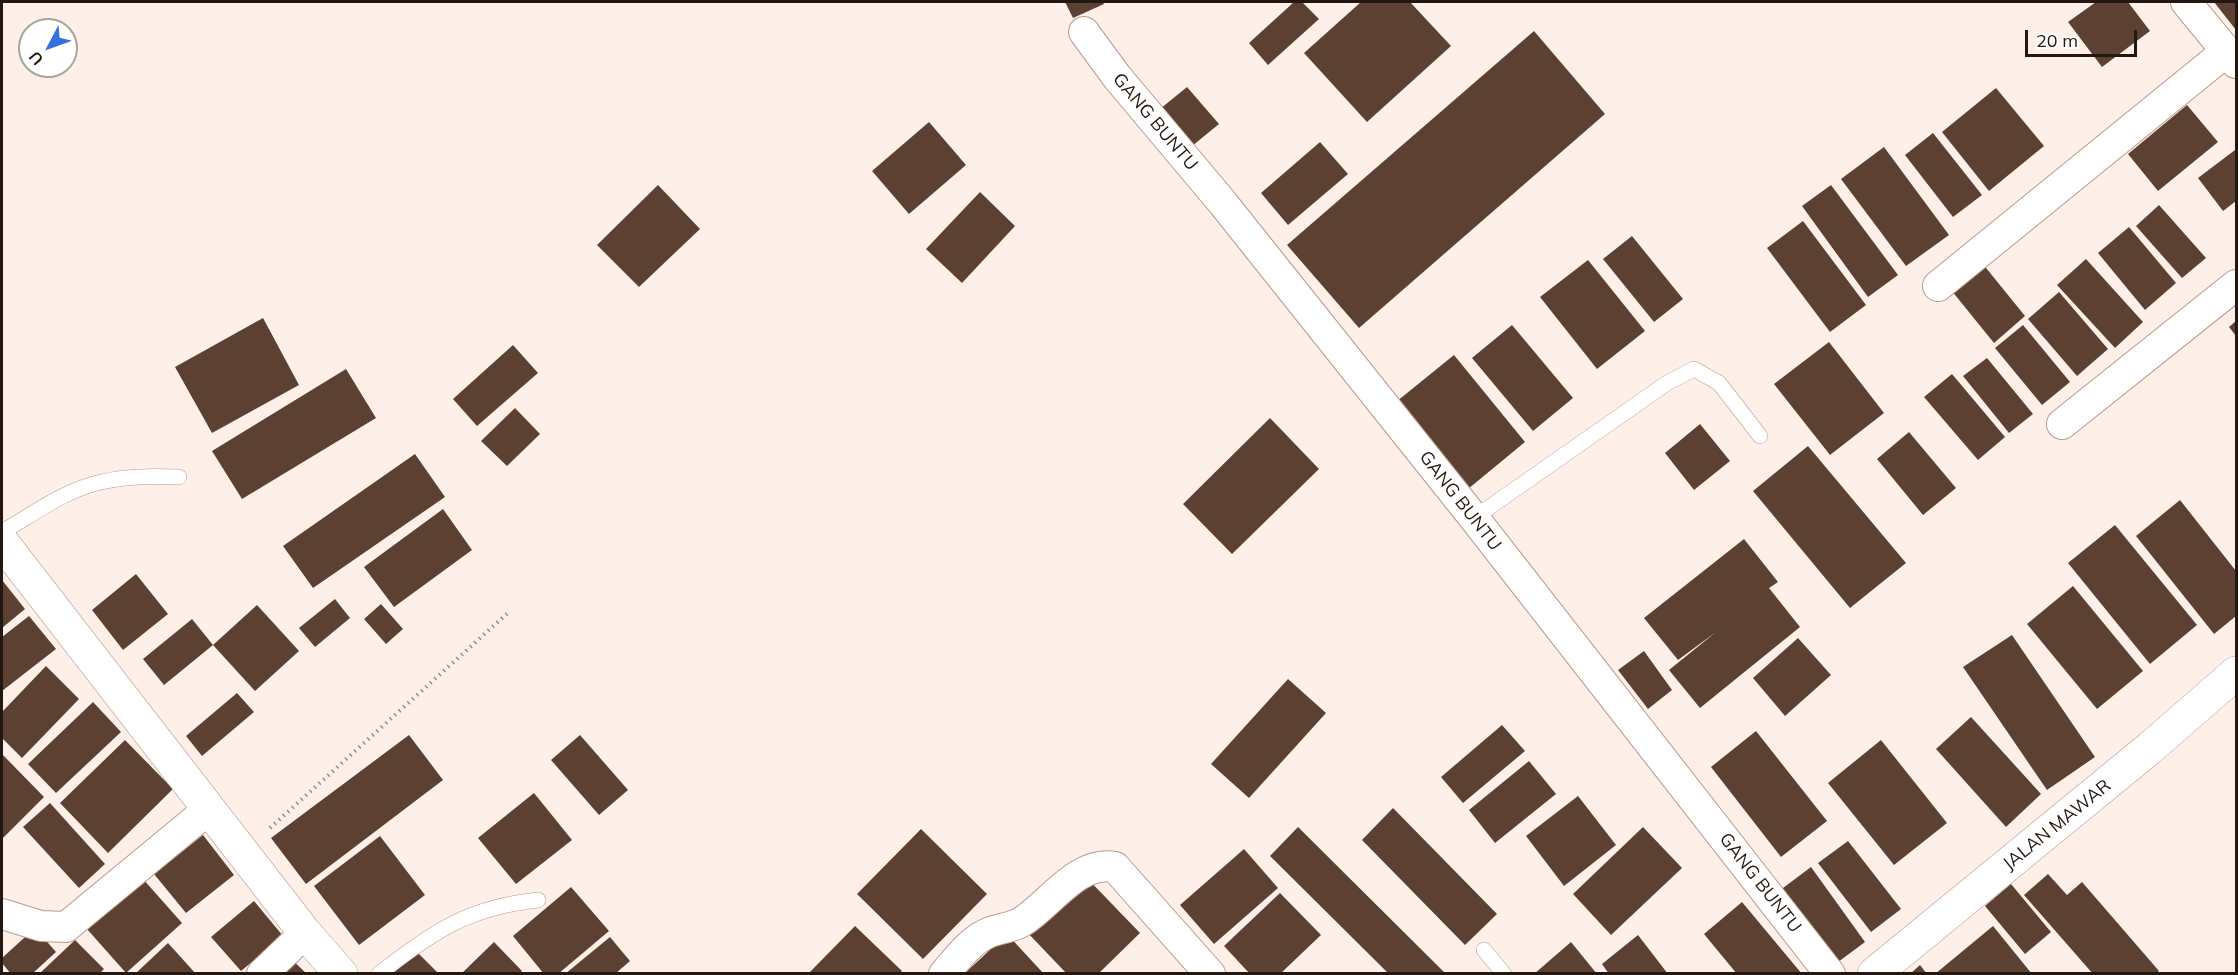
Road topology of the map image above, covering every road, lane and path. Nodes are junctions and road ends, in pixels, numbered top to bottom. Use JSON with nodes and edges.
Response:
{"nodes":[{"id":1,"x":2186,"y":2,"type":"edge"},
{"id":2,"x":1084,"y":32,"type":"dead end"},
{"id":3,"x":2232,"y":57,"type":"edge"},
{"id":4,"x":2236,"y":285,"type":"edge"},
{"id":5,"x":1938,"y":286,"type":"dead end"},
{"id":6,"x":2062,"y":424,"type":"dead end"},
{"id":7,"x":1760,"y":436,"type":"dead end"},
{"id":8,"x":179,"y":477,"type":"dead end"},
{"id":9,"x":1474,"y":518,"type":"junction"},
{"id":10,"x":2,"y":532,"type":"edge"},
{"id":11,"x":2,"y":542,"type":"edge"},
{"id":12,"x":510,"y":611,"type":"dead end"},
{"id":13,"x":2236,"y":673,"type":"edge"},
{"id":14,"x":209,"y":809,"type":"junction"},
{"id":15,"x":242,"y":852,"type":"junction"},
{"id":16,"x":538,"y":900,"type":"dead end"},
{"id":17,"x":2,"y":914,"type":"edge"},
{"id":18,"x":305,"y":933,"type":"junction"},
{"id":19,"x":1484,"y":950,"type":"dead end"},
{"id":20,"x":262,"y":974,"type":"edge"},
{"id":21,"x":341,"y":974,"type":"edge"},
{"id":22,"x":379,"y":974,"type":"edge"},
{"id":23,"x":944,"y":974,"type":"edge"},
{"id":24,"x":1210,"y":974,"type":"edge"},
{"id":25,"x":1504,"y":974,"type":"edge"},
{"id":26,"x":1830,"y":974,"type":"edge"},
{"id":27,"x":1874,"y":974,"type":"edge"}],
"edges":[{"from":1,"to":3,"type":"street"},
{"from":2,"to":9,"type":"street","name":"GANG BUNTU"},
{"from":3,"to":5,"type":"street"},
{"from":4,"to":6,"type":"street"},
{"from":7,"to":9,"type":"lane"},
{"from":8,"to":10,"type":"lane"},
{"from":9,"to":26,"type":"street","name":"GANG BUNTU"},
{"from":11,"to":14,"type":"street"},
{"from":12,"to":15,"type":"path"},
{"from":13,"to":27,"type":"street","name":"JALAN MAWAR"},
{"from":14,"to":15,"type":"street"},
{"from":14,"to":17,"type":"street"},
{"from":15,"to":18,"type":"street"},
{"from":16,"to":22,"type":"lane"},
{"from":18,"to":20,"type":"street"},
{"from":18,"to":21,"type":"street"},
{"from":19,"to":25,"type":"lane"},
{"from":23,"to":24,"type":"street"}]}
